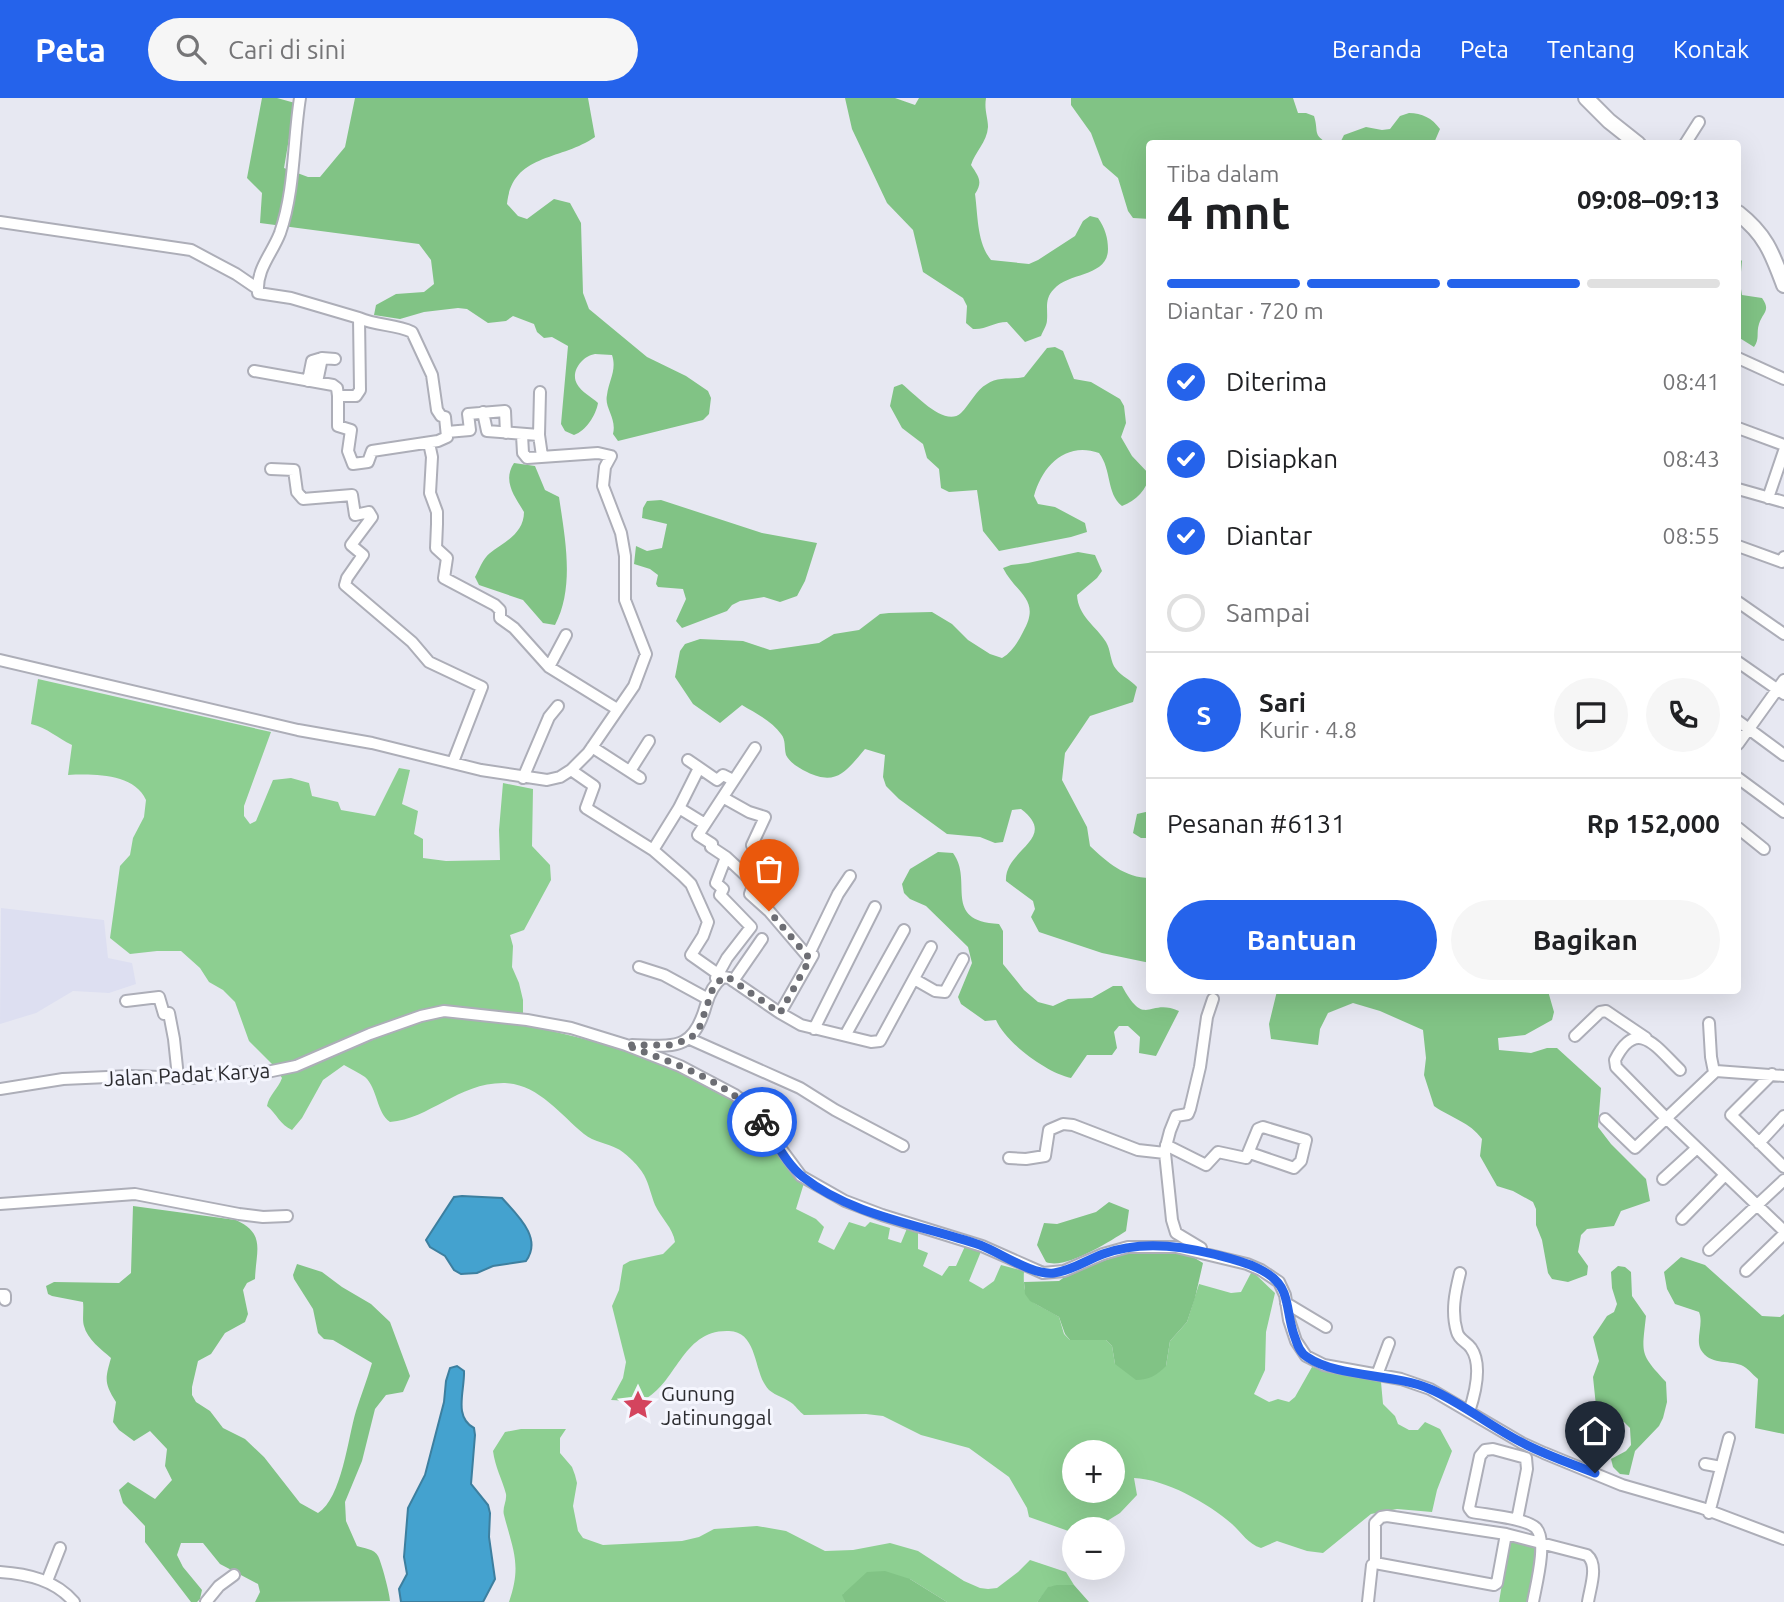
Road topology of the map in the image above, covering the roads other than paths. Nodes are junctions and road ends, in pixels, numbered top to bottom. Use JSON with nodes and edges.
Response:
{"nodes":[{"id":1,"x":300,"y":98,"type":"edge"},
{"id":2,"x":1590,"y":100,"type":"edge"},
{"id":3,"x":1699,"y":122,"type":"dead end"},
{"id":4,"x":1634,"y":140,"type":"edge"},
{"id":5,"x":1688,"y":140,"type":"edge"},
{"id":6,"x":1741,"y":216,"type":"edge"},
{"id":7,"x":0,"y":222,"type":"edge"},
{"id":8,"x":1784,"y":285,"type":"edge"},
{"id":9,"x":258,"y":289,"type":"junction"},
{"id":10,"x":359,"y":317,"type":"junction"},
{"id":11,"x":335,"y":359,"type":"dead end"},
{"id":12,"x":1741,"y":359,"type":"edge"},
{"id":13,"x":254,"y":371,"type":"dead end"},
{"id":14,"x":1784,"y":379,"type":"edge"},
{"id":15,"x":312,"y":381,"type":"junction"},
{"id":16,"x":540,"y":392,"type":"dead end"},
{"id":17,"x":338,"y":396,"type":"junction"},
{"id":18,"x":483,"y":411,"type":"junction"},
{"id":19,"x":1741,"y":429,"type":"edge"},
{"id":20,"x":447,"y":432,"type":"junction"},
{"id":21,"x":506,"y":433,"type":"junction"},
{"id":22,"x":522,"y":435,"type":"junction"},
{"id":23,"x":539,"y":435,"type":"junction"},
{"id":24,"x":429,"y":443,"type":"junction"},
{"id":25,"x":1784,"y":445,"type":"edge"},
{"id":26,"x":1784,"y":451,"type":"edge"},
{"id":27,"x":542,"y":456,"type":"junction"},
{"id":28,"x":271,"y":469,"type":"dead end"},
{"id":29,"x":1741,"y":490,"type":"edge"},
{"id":30,"x":1768,"y":498,"type":"junction"},
{"id":31,"x":1784,"y":502,"type":"edge"},
{"id":32,"x":1741,"y":547,"type":"edge"},
{"id":33,"x":1783,"y":561,"type":"edge"},
{"id":34,"x":1741,"y":604,"type":"edge"},
{"id":35,"x":1784,"y":634,"type":"edge"},
{"id":36,"x":566,"y":635,"type":"dead end"},
{"id":37,"x":0,"y":660,"type":"edge"},
{"id":38,"x":1741,"y":664,"type":"edge"},
{"id":39,"x":549,"y":667,"type":"junction"},
{"id":40,"x":1782,"y":688,"type":"edge"},
{"id":41,"x":558,"y":706,"type":"dead end"},
{"id":42,"x":617,"y":709,"type":"junction"},
{"id":43,"x":1741,"y":723,"type":"edge"},
{"id":44,"x":1749,"y":729,"type":"junction"},
{"id":45,"x":1741,"y":740,"type":"edge"},
{"id":46,"x":649,"y":741,"type":"dead end"},
{"id":47,"x":592,"y":747,"type":"junction"},
{"id":48,"x":755,"y":748,"type":"dead end"},
{"id":49,"x":1784,"y":755,"type":"edge"},
{"id":50,"x":688,"y":760,"type":"dead end"},
{"id":51,"x":453,"y":762,"type":"junction"},
{"id":52,"x":699,"y":768,"type":"junction"},
{"id":53,"x":571,"y":770,"type":"junction"},
{"id":54,"x":630,"y":771,"type":"junction"},
{"id":55,"x":523,"y":778,"type":"junction"},
{"id":56,"x":640,"y":778,"type":"dead end"},
{"id":57,"x":733,"y":780,"type":"junction"},
{"id":58,"x":1741,"y":780,"type":"edge"},
{"id":59,"x":724,"y":797,"type":"junction"},
{"id":60,"x":679,"y":808,"type":"junction"},
{"id":61,"x":1784,"y":812,"type":"edge"},
{"id":62,"x":705,"y":824,"type":"junction"},
{"id":63,"x":1741,"y":830,"type":"edge"},
{"id":64,"x":1764,"y":849,"type":"dead end"},
{"id":65,"x":653,"y":850,"type":"junction"},
{"id":66,"x":770,"y":855,"type":"dead end"},
{"id":67,"x":726,"y":858,"type":"junction"},
{"id":68,"x":850,"y":876,"type":"dead end"},
{"id":69,"x":875,"y":907,"type":"dead end"},
{"id":70,"x":904,"y":929,"type":"dead end"},
{"id":71,"x":822,"y":938,"type":"dead end"},
{"id":72,"x":762,"y":939,"type":"dead end"},
{"id":73,"x":931,"y":947,"type":"dead end"},
{"id":74,"x":809,"y":957,"type":"junction"},
{"id":75,"x":963,"y":959,"type":"dead end"},
{"id":76,"x":639,"y":967,"type":"dead end"},
{"id":77,"x":718,"y":974,"type":"junction"},
{"id":78,"x":914,"y":979,"type":"junction"},
{"id":79,"x":733,"y":981,"type":"junction"},
{"id":80,"x":713,"y":988,"type":"junction"},
{"id":81,"x":708,"y":999,"type":"junction"},
{"id":82,"x":1213,"y":999,"type":"dead end"},
{"id":83,"x":126,"y":1001,"type":"dead end"},
{"id":84,"x":780,"y":1013,"type":"junction"},
{"id":85,"x":1709,"y":1023,"type":"dead end"},
{"id":86,"x":814,"y":1029,"type":"junction"},
{"id":87,"x":846,"y":1034,"type":"junction"},
{"id":88,"x":1575,"y":1035,"type":"dead end"},
{"id":89,"x":1646,"y":1038,"type":"junction"},
{"id":90,"x":690,"y":1039,"type":"junction"},
{"id":91,"x":626,"y":1045,"type":"junction"},
{"id":92,"x":1680,"y":1070,"type":"dead end"},
{"id":93,"x":1714,"y":1072,"type":"junction"},
{"id":94,"x":1778,"y":1075,"type":"edge"},
{"id":95,"x":178,"y":1077,"type":"junction"},
{"id":96,"x":0,"y":1089,"type":"edge"},
{"id":97,"x":1784,"y":1116,"type":"edge"},
{"id":98,"x":1605,"y":1119,"type":"dead end"},
{"id":99,"x":1667,"y":1119,"type":"junction"},
{"id":100,"x":1759,"y":1143,"type":"junction"},
{"id":101,"x":903,"y":1146,"type":"dead end"},
{"id":102,"x":1697,"y":1148,"type":"junction"},
{"id":103,"x":1165,"y":1149,"type":"junction"},
{"id":104,"x":1250,"y":1153,"type":"junction"},
{"id":105,"x":1009,"y":1158,"type":"dead end"},
{"id":106,"x":1784,"y":1167,"type":"edge"},
{"id":107,"x":1725,"y":1175,"type":"junction"},
{"id":108,"x":1663,"y":1179,"type":"dead end"},
{"id":109,"x":1784,"y":1180,"type":"edge"},
{"id":110,"x":0,"y":1204,"type":"edge"},
{"id":111,"x":1757,"y":1206,"type":"junction"},
{"id":112,"x":287,"y":1216,"type":"dead end"},
{"id":113,"x":1682,"y":1219,"type":"dead end"},
{"id":114,"x":1784,"y":1232,"type":"edge"},
{"id":115,"x":1709,"y":1250,"type":"dead end"},
{"id":116,"x":1213,"y":1254,"type":"junction"},
{"id":117,"x":1746,"y":1271,"type":"dead end"},
{"id":118,"x":1460,"y":1273,"type":"dead end"},
{"id":119,"x":1286,"y":1303,"type":"junction"},
{"id":120,"x":1326,"y":1327,"type":"dead end"},
{"id":121,"x":1389,"y":1343,"type":"dead end"},
{"id":122,"x":1377,"y":1375,"type":"junction"},
{"id":123,"x":1469,"y":1412,"type":"junction"},
{"id":124,"x":1729,"y":1438,"type":"dead end"},
{"id":125,"x":1705,"y":1464,"type":"dead end"},
{"id":126,"x":1721,"y":1467,"type":"junction"},
{"id":127,"x":1709,"y":1513,"type":"junction"},
{"id":128,"x":1517,"y":1520,"type":"junction"},
{"id":129,"x":1506,"y":1534,"type":"junction"},
{"id":130,"x":1784,"y":1539,"type":"edge"},
{"id":131,"x":1543,"y":1544,"type":"junction"},
{"id":132,"x":60,"y":1548,"type":"dead end"},
{"id":133,"x":1375,"y":1563,"type":"junction"},
{"id":134,"x":0,"y":1572,"type":"edge"},
{"id":135,"x":234,"y":1575,"type":"dead end"},
{"id":136,"x":47,"y":1581,"type":"junction"},
{"id":137,"x":75,"y":1602,"type":"edge"},
{"id":138,"x":206,"y":1602,"type":"edge"},
{"id":139,"x":1368,"y":1602,"type":"edge"},
{"id":140,"x":1534,"y":1602,"type":"edge"},
{"id":141,"x":1588,"y":1602,"type":"edge"}],
"edges":[{"from":1,"to":9,"type":"street"},
{"from":2,"to":4,"type":"street"},
{"from":3,"to":5,"type":"street"},
{"from":6,"to":8,"type":"street"},
{"from":7,"to":9,"type":"street"},
{"from":9,"to":10,"type":"street"},
{"from":10,"to":17,"type":"street"},
{"from":10,"to":20,"type":"street"},
{"from":11,"to":15,"type":"street"},
{"from":12,"to":14,"type":"street"},
{"from":13,"to":15,"type":"street"},
{"from":15,"to":17,"type":"street"},
{"from":16,"to":23,"type":"street"},
{"from":17,"to":24,"type":"street"},
{"from":18,"to":20,"type":"street"},
{"from":18,"to":21,"type":"street"},
{"from":18,"to":21,"type":"street"},
{"from":19,"to":25,"type":"street"},
{"from":20,"to":24,"type":"street"},
{"from":21,"to":22,"type":"street"},
{"from":22,"to":23,"type":"street"},
{"from":22,"to":27,"type":"street"},
{"from":23,"to":27,"type":"street"},
{"from":24,"to":39,"type":"street"},
{"from":26,"to":30,"type":"street"},
{"from":27,"to":42,"type":"street"},
{"from":28,"to":51,"type":"street"},
{"from":29,"to":30,"type":"street"},
{"from":30,"to":31,"type":"street"},
{"from":32,"to":33,"type":"street"},
{"from":34,"to":35,"type":"street"},
{"from":36,"to":39,"type":"street"},
{"from":37,"to":51,"type":"street"},
{"from":38,"to":40,"type":"street"},
{"from":39,"to":42,"type":"street"},
{"from":40,"to":44,"type":"street"},
{"from":41,"to":55,"type":"street"},
{"from":42,"to":47,"type":"street"},
{"from":43,"to":44,"type":"street"},
{"from":44,"to":45,"type":"street"},
{"from":44,"to":49,"type":"street"},
{"from":46,"to":54,"type":"street"},
{"from":47,"to":53,"type":"street"},
{"from":47,"to":54,"type":"street"},
{"from":48,"to":57,"type":"street"},
{"from":50,"to":52,"type":"street"},
{"from":51,"to":55,"type":"street"},
{"from":52,"to":57,"type":"street"},
{"from":52,"to":60,"type":"street"},
{"from":53,"to":55,"type":"street"},
{"from":53,"to":65,"type":"street"},
{"from":54,"to":56,"type":"street"},
{"from":57,"to":59,"type":"street"},
{"from":58,"to":61,"type":"street"},
{"from":59,"to":62,"type":"street"},
{"from":59,"to":66,"type":"street"},
{"from":60,"to":62,"type":"street"},
{"from":60,"to":65,"type":"street"},
{"from":62,"to":67,"type":"street"},
{"from":63,"to":64,"type":"street"},
{"from":65,"to":77,"type":"street"},
{"from":67,"to":74,"type":"street"},
{"from":67,"to":77,"type":"street"},
{"from":68,"to":74,"type":"street"},
{"from":69,"to":86,"type":"street"},
{"from":70,"to":87,"type":"street"},
{"from":71,"to":74,"type":"street"},
{"from":72,"to":79,"type":"street"},
{"from":73,"to":78,"type":"street"},
{"from":74,"to":84,"type":"street"},
{"from":75,"to":78,"type":"street"},
{"from":76,"to":81,"type":"street"},
{"from":77,"to":80,"type":"street"},
{"from":78,"to":87,"type":"street"},
{"from":79,"to":80,"type":"street"},
{"from":79,"to":84,"type":"street"},
{"from":80,"to":81,"type":"street"},
{"from":81,"to":90,"type":"street"},
{"from":82,"to":103,"type":"street"},
{"from":83,"to":95,"type":"street"},
{"from":84,"to":86,"type":"street"},
{"from":85,"to":93,"type":"street"},
{"from":86,"to":87,"type":"street"},
{"from":88,"to":89,"type":"street"},
{"from":89,"to":92,"type":"street"},
{"from":89,"to":99,"type":"street"},
{"from":90,"to":91,"type":"street"},
{"from":90,"to":101,"type":"street"},
{"from":91,"to":95,"type":"street","name":"Jalan Padat Karya"},
{"from":91,"to":116,"type":"street","name":"Jalan Padat Karya"},
{"from":93,"to":94,"type":"street"},
{"from":93,"to":99,"type":"street"},
{"from":94,"to":100,"type":"street"},
{"from":95,"to":96,"type":"street","name":"Jalan Padat Karya"},
{"from":97,"to":100,"type":"street"},
{"from":98,"to":99,"type":"street"},
{"from":99,"to":102,"type":"street"},
{"from":100,"to":106,"type":"street"},
{"from":102,"to":107,"type":"street"},
{"from":102,"to":108,"type":"street"},
{"from":103,"to":104,"type":"street"},
{"from":103,"to":105,"type":"street"},
{"from":103,"to":116,"type":"street"},
{"from":104,"to":104,"type":"street"},
{"from":107,"to":111,"type":"street"},
{"from":107,"to":113,"type":"street"},
{"from":109,"to":111,"type":"street"},
{"from":110,"to":112,"type":"street"},
{"from":111,"to":114,"type":"street"},
{"from":111,"to":115,"type":"street"},
{"from":114,"to":117,"type":"street"},
{"from":116,"to":119,"type":"street","name":"Jalan Padat Karya"},
{"from":118,"to":123,"type":"street"},
{"from":119,"to":120,"type":"street"},
{"from":119,"to":122,"type":"street","name":"Jalan Padat Karya"},
{"from":121,"to":122,"type":"street"},
{"from":122,"to":123,"type":"street","name":"Jalan Padat Karya"},
{"from":123,"to":127,"type":"street","name":"Jalan Padat Karya"},
{"from":124,"to":126,"type":"street"},
{"from":125,"to":126,"type":"street"},
{"from":126,"to":127,"type":"street"},
{"from":127,"to":130,"type":"street","name":"Jalan Padat Karya"},
{"from":128,"to":128,"type":"street"},
{"from":128,"to":131,"type":"street"},
{"from":129,"to":131,"type":"street"},
{"from":129,"to":133,"type":"street"},
{"from":129,"to":133,"type":"street"},
{"from":131,"to":140,"type":"street"},
{"from":131,"to":141,"type":"street"},
{"from":132,"to":136,"type":"street"},
{"from":133,"to":139,"type":"street"},
{"from":134,"to":136,"type":"street"},
{"from":135,"to":138,"type":"street"},
{"from":136,"to":137,"type":"street"}]}
